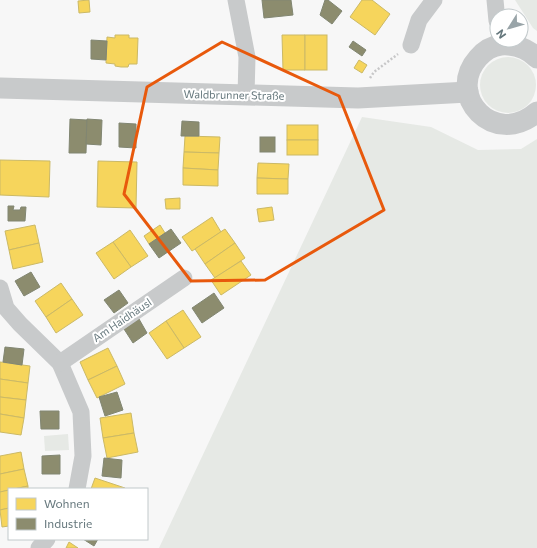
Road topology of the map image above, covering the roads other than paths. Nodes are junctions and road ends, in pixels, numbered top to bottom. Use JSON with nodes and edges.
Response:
{"nodes":[{"id":1,"x":236,"y":0,"type":"edge"},
{"id":2,"x":434,"y":0,"type":"edge"},
{"id":3,"x":411,"y":45,"type":"road end"},
{"id":4,"x":491,"y":48,"type":"edge"},
{"id":5,"x":523,"y":48,"type":"edge"},
{"id":6,"x":537,"y":58,"type":"edge"},
{"id":7,"x":0,"y":88,"type":"edge"},
{"id":8,"x":468,"y":92,"type":"junction"},
{"id":9,"x":246,"y":96,"type":"junction"},
{"id":10,"x":537,"y":112,"type":"edge"},
{"id":11,"x":184,"y":278,"type":"dead end"},
{"id":12,"x":0,"y":288,"type":"edge"},
{"id":13,"x":3,"y":315,"type":"edge"},
{"id":14,"x":60,"y":363,"type":"junction"},
{"id":15,"x":77,"y":488,"type":"edge"},
{"id":16,"x":46,"y":540,"type":"edge"},
{"id":17,"x":39,"y":548,"type":"edge"}],
"edges":[{"from":1,"to":9,"type":"street"},
{"from":2,"to":3,"type":"street"},
{"from":4,"to":8,"type":"street"},
{"from":5,"to":6,"type":"street"},
{"from":7,"to":9,"type":"street","name":"Waldbrunner Straße"},
{"from":8,"to":9,"type":"street","name":"Waldbrunner Straße"},
{"from":8,"to":10,"type":"street"},
{"from":11,"to":14,"type":"street","name":"Am Haidhäusl"},
{"from":12,"to":13,"type":"street"},
{"from":13,"to":14,"type":"street"},
{"from":14,"to":15,"type":"street"},
{"from":16,"to":17,"type":"street"}]}
